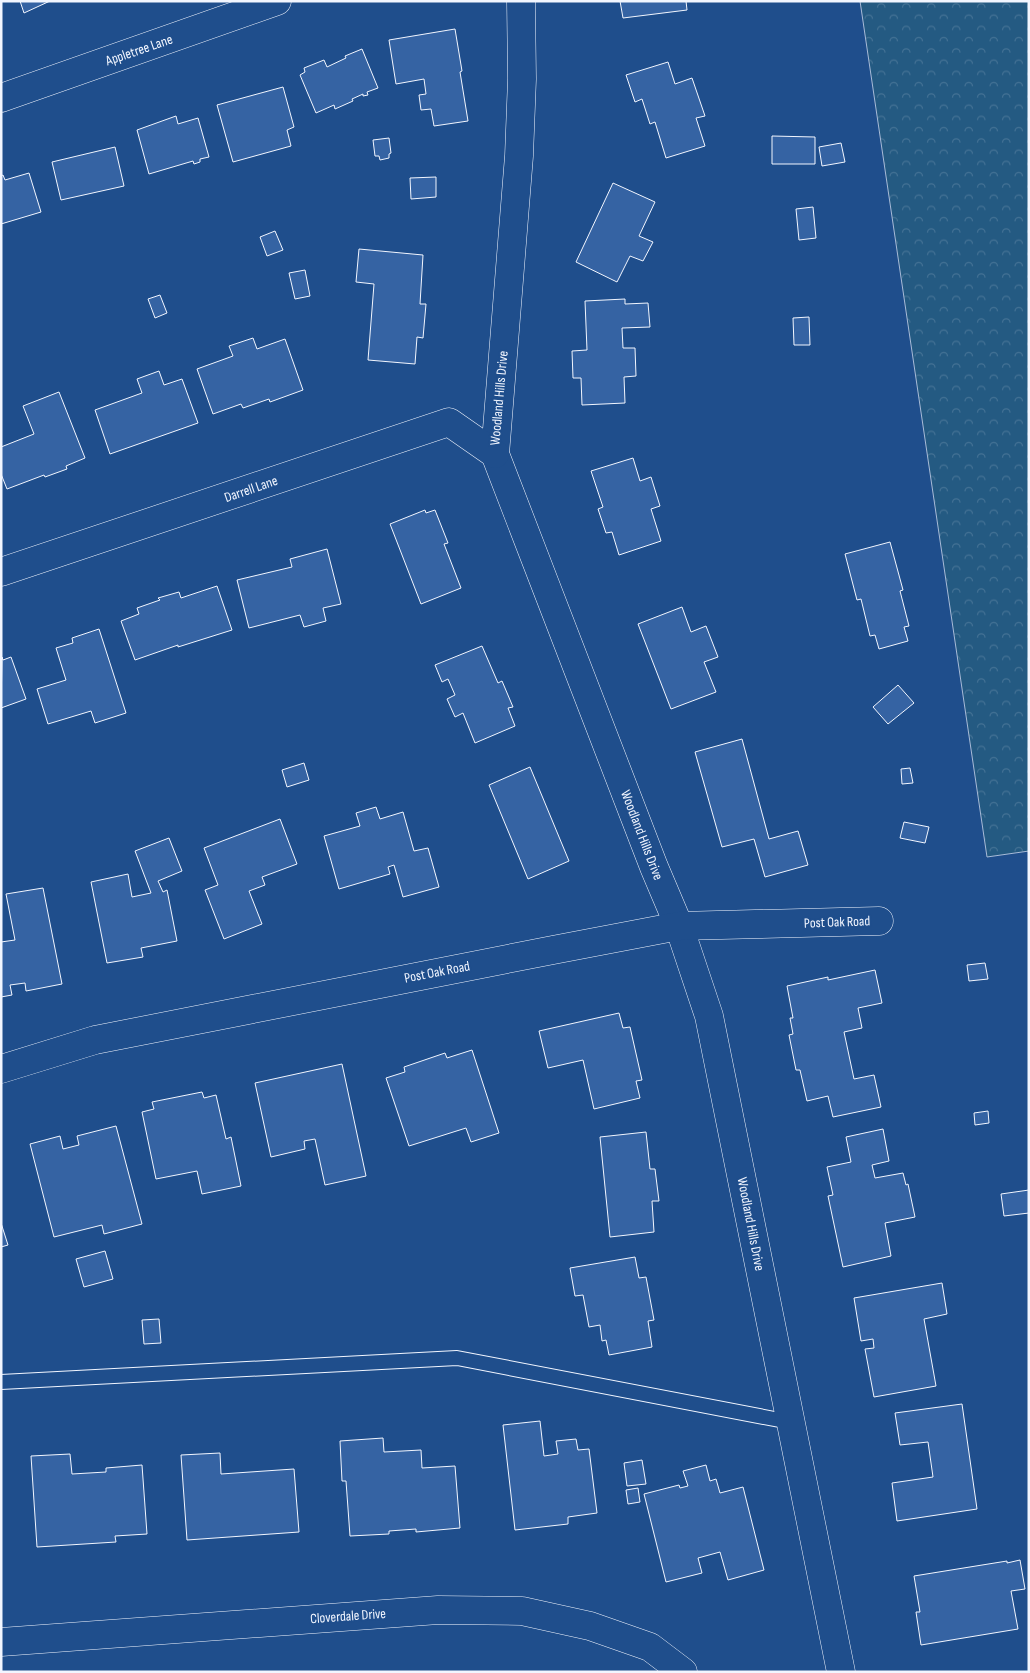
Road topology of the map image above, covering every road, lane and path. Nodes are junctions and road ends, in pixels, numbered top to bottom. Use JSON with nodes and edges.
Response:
{"nodes":[{"id":1,"x":277,"y":1,"type":"edge"},
{"id":2,"x":521,"y":1,"type":"edge"},
{"id":3,"x":1,"y":98,"type":"edge"},
{"id":4,"x":495,"y":454,"type":"junction"},
{"id":5,"x":1,"y":572,"type":"edge"},
{"id":6,"x":879,"y":921,"type":"dead end"},
{"id":7,"x":679,"y":926,"type":"junction"},
{"id":8,"x":1,"y":1069,"type":"edge"},
{"id":9,"x":1,"y":1382,"type":"edge"},
{"id":10,"x":790,"y":1422,"type":"junction"},
{"id":11,"x":1,"y":1642,"type":"edge"},
{"id":12,"x":683,"y":1672,"type":"edge"},
{"id":13,"x":841,"y":1672,"type":"edge"}],
"edges":[{"from":1,"to":3,"type":"street","name":"Appletree Lane"},
{"from":2,"to":4,"type":"street","name":"Woodland Hills Drive"},
{"from":4,"to":5,"type":"street","name":"Darrell Lane"},
{"from":4,"to":7,"type":"street","name":"Woodland Hills Drive"},
{"from":6,"to":7,"type":"street","name":"Post Oak Road"},
{"from":7,"to":8,"type":"street","name":"Post Oak Road"},
{"from":7,"to":10,"type":"street","name":"Woodland Hills Drive"},
{"from":9,"to":10,"type":"lane"},
{"from":10,"to":13,"type":"street","name":"Woodland Hills Drive"},
{"from":11,"to":12,"type":"street","name":"Cloverdale Drive"}]}
